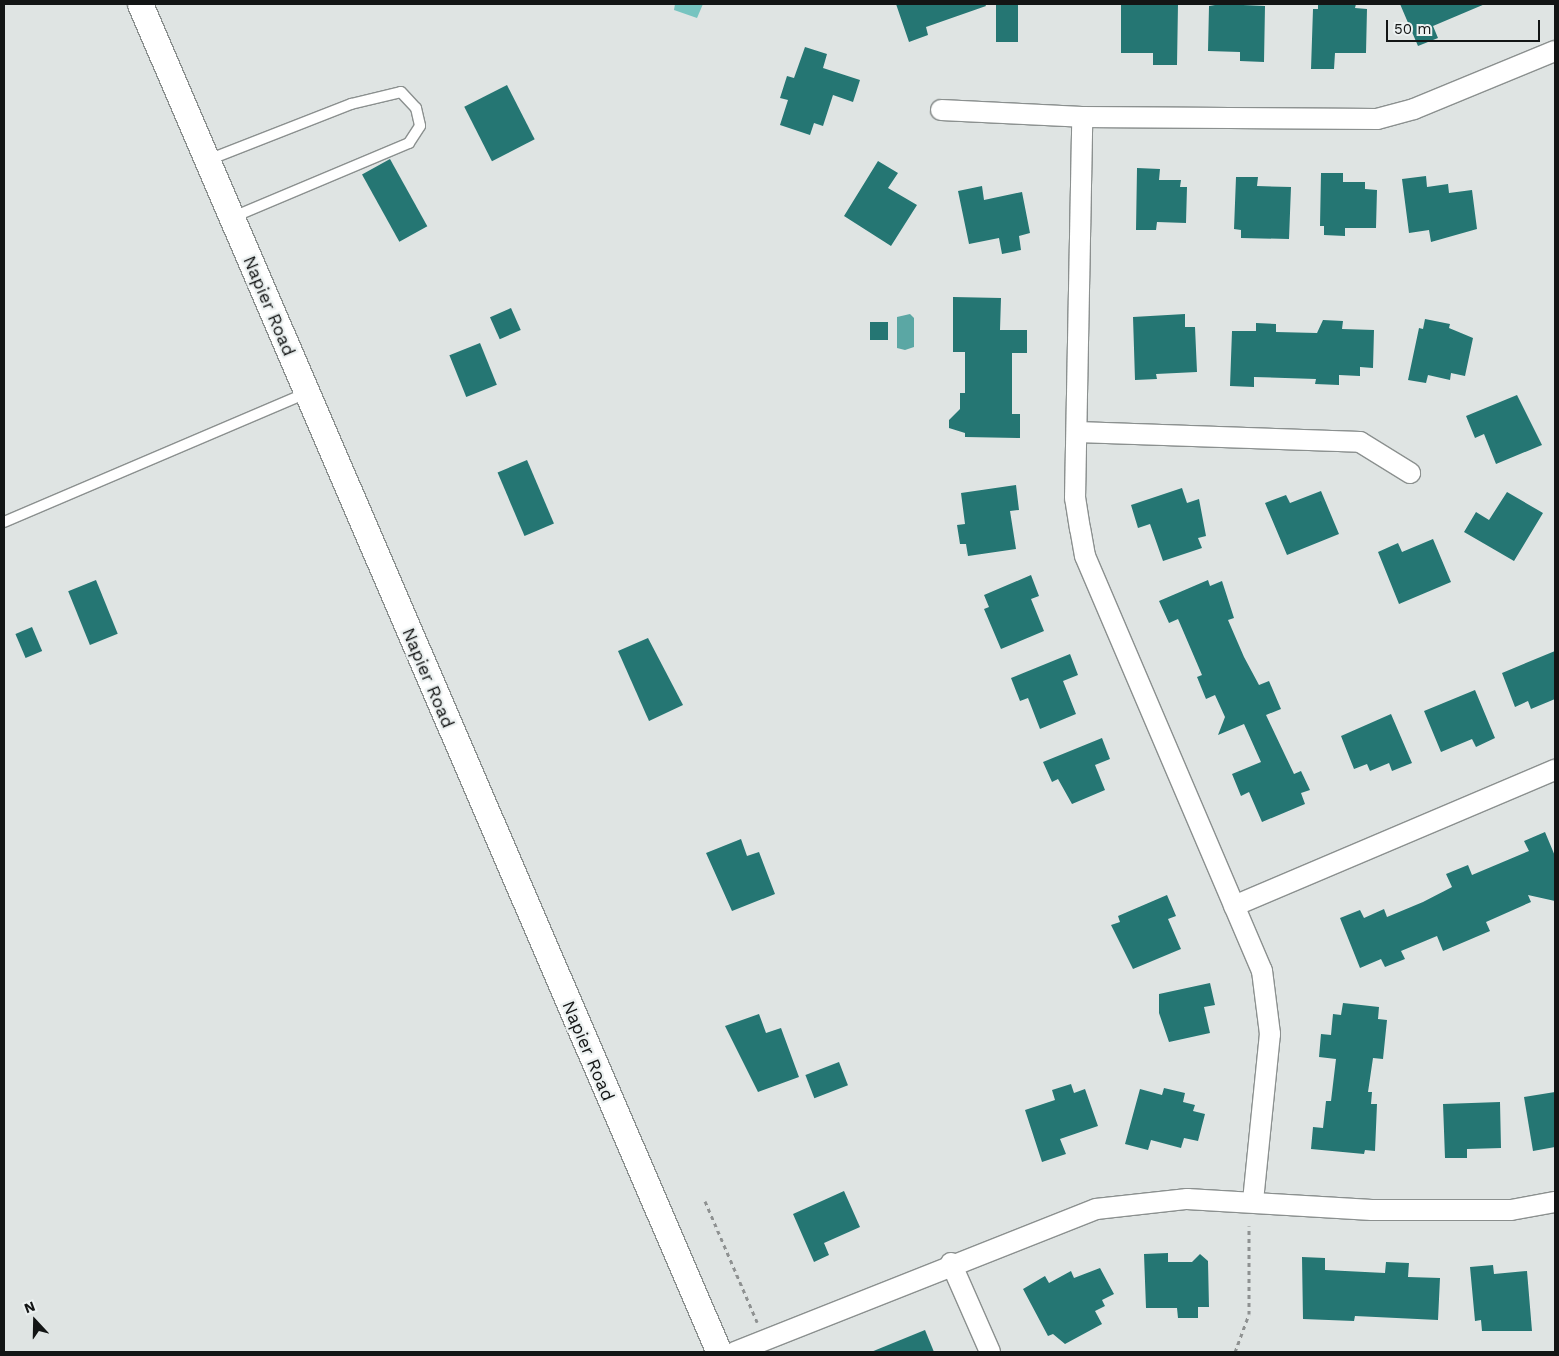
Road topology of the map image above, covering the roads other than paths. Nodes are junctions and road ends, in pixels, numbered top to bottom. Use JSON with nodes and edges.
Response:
{"nodes":[{"id":1,"x":140,"y":4,"type":"edge"},
{"id":2,"x":1555,"y":51,"type":"edge"},
{"id":3,"x":942,"y":110,"type":"dead end"},
{"id":4,"x":1082,"y":117,"type":"junction"},
{"id":5,"x":207,"y":160,"type":"junction"},
{"id":6,"x":231,"y":218,"type":"junction"},
{"id":7,"x":306,"y":394,"type":"junction"},
{"id":8,"x":1077,"y":432,"type":"junction"},
{"id":9,"x":1410,"y":473,"type":"dead end"},
{"id":10,"x":4,"y":522,"type":"edge"},
{"id":11,"x":1555,"y":770,"type":"edge"},
{"id":12,"x":1234,"y":906,"type":"junction"},
{"id":13,"x":1253,"y":1201,"type":"junction"},
{"id":14,"x":1555,"y":1202,"type":"edge"},
{"id":15,"x":951,"y":1263,"type":"junction"},
{"id":16,"x":719,"y":1352,"type":"edge"},
{"id":17,"x":735,"y":1352,"type":"edge"},
{"id":18,"x":990,"y":1352,"type":"edge"}],
"edges":[{"from":1,"to":5,"type":"street","name":"Napier Road"},
{"from":2,"to":4,"type":"street"},
{"from":3,"to":4,"type":"street"},
{"from":4,"to":8,"type":"street"},
{"from":5,"to":6,"type":"street","name":"Napier Road"},
{"from":5,"to":6,"type":"lane"},
{"from":6,"to":7,"type":"street","name":"Napier Road"},
{"from":7,"to":10,"type":"lane"},
{"from":7,"to":16,"type":"street","name":"Napier Road"},
{"from":8,"to":9,"type":"street"},
{"from":8,"to":12,"type":"street"},
{"from":11,"to":12,"type":"street"},
{"from":12,"to":13,"type":"street"},
{"from":13,"to":14,"type":"street"},
{"from":13,"to":15,"type":"street"},
{"from":15,"to":17,"type":"street"},
{"from":15,"to":18,"type":"street"}]}
